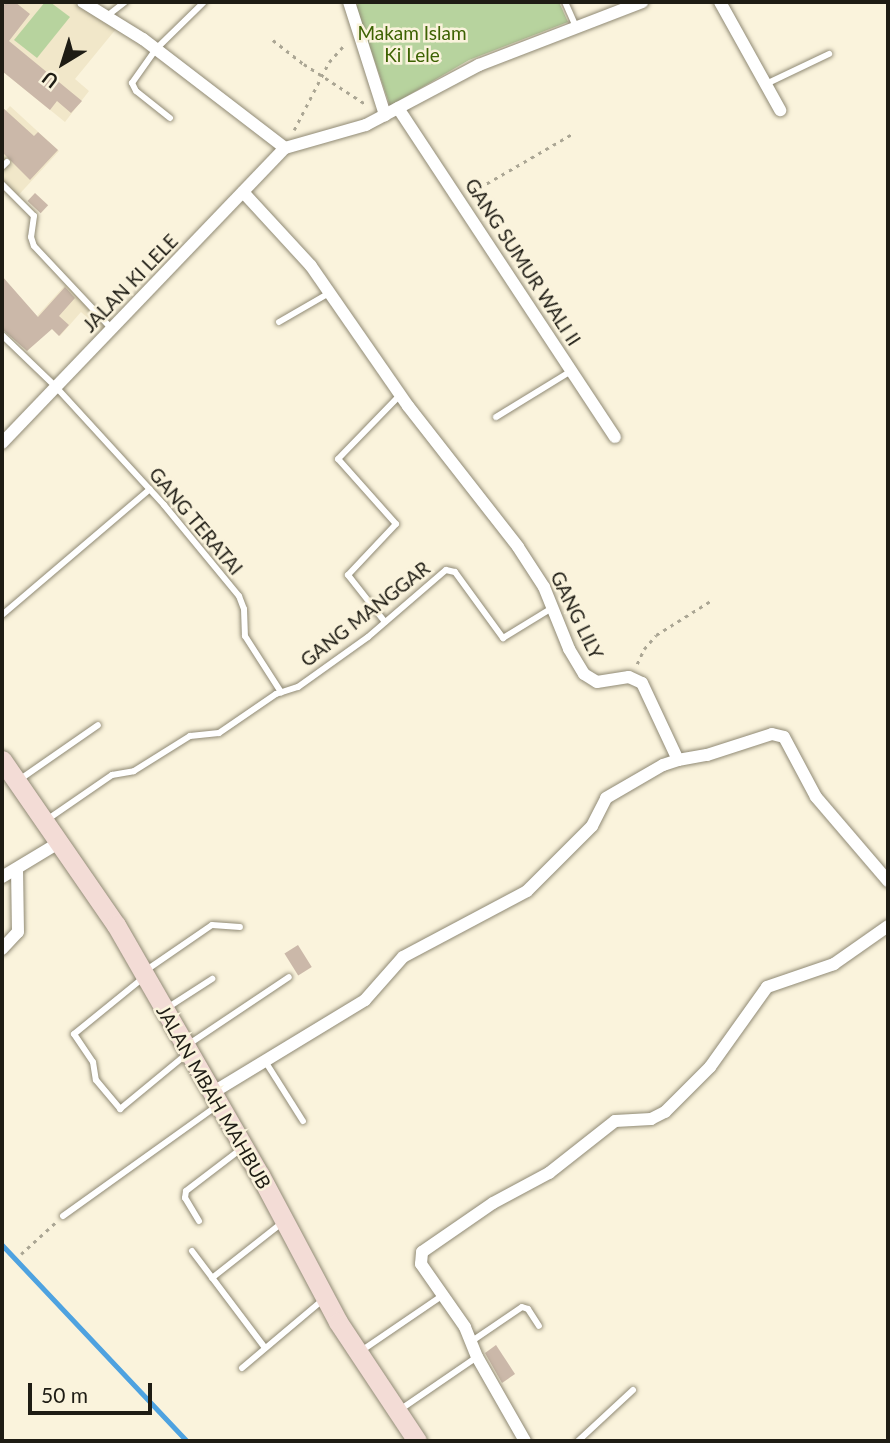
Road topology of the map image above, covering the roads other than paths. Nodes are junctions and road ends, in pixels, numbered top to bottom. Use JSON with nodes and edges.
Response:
{"nodes":[{"id":1,"x":83,"y":2,"type":"edge"},
{"id":2,"x":125,"y":2,"type":"edge"},
{"id":3,"x":204,"y":2,"type":"edge"},
{"id":4,"x":349,"y":2,"type":"edge"},
{"id":5,"x":565,"y":2,"type":"edge"},
{"id":6,"x":642,"y":2,"type":"edge"},
{"id":7,"x":720,"y":2,"type":"edge"},
{"id":8,"x":107,"y":16,"type":"junction"},
{"id":9,"x":576,"y":27,"type":"junction"},
{"id":10,"x":156,"y":49,"type":"junction"},
{"id":11,"x":829,"y":54,"type":"dead end"},
{"id":12,"x":766,"y":84,"type":"junction"},
{"id":13,"x":398,"y":108,"type":"junction"},
{"id":14,"x":780,"y":110,"type":"dead end"},
{"id":15,"x":385,"y":116,"type":"junction"},
{"id":16,"x":170,"y":118,"type":"dead end"},
{"id":17,"x":285,"y":148,"type":"junction"},
{"id":18,"x":2,"y":184,"type":"edge"},
{"id":19,"x":243,"y":192,"type":"junction"},
{"id":20,"x":331,"y":292,"type":"junction"},
{"id":21,"x":279,"y":323,"type":"dead end"},
{"id":22,"x":112,"y":329,"type":"junction"},
{"id":23,"x":2,"y":335,"type":"edge"},
{"id":24,"x":571,"y":370,"type":"junction"},
{"id":25,"x":56,"y":387,"type":"junction"},
{"id":26,"x":400,"y":396,"type":"junction"},
{"id":27,"x":496,"y":417,"type":"dead end"},
{"id":28,"x":615,"y":437,"type":"dead end"},
{"id":29,"x":2,"y":443,"type":"edge"},
{"id":30,"x":150,"y":489,"type":"junction"},
{"id":31,"x":554,"y":607,"type":"junction"},
{"id":32,"x":2,"y":615,"type":"edge"},
{"id":33,"x":386,"y":622,"type":"junction"},
{"id":34,"x":281,"y":692,"type":"junction"},
{"id":35,"x":98,"y":725,"type":"dead end"},
{"id":36,"x":2,"y":760,"type":"edge"},
{"id":37,"x":678,"y":760,"type":"junction"},
{"id":38,"x":17,"y":782,"type":"junction"},
{"id":39,"x":46,"y":821,"type":"junction"},
{"id":40,"x":60,"y":842,"type":"junction"},
{"id":41,"x":17,"y":870,"type":"junction"},
{"id":42,"x":2,"y":877,"type":"edge"},
{"id":43,"x":888,"y":881,"type":"edge"},
{"id":44,"x":888,"y":926,"type":"edge"},
{"id":45,"x":240,"y":927,"type":"dead end"},
{"id":46,"x":2,"y":948,"type":"edge"},
{"id":47,"x":144,"y":974,"type":"junction"},
{"id":48,"x":289,"y":977,"type":"dead end"},
{"id":49,"x":212,"y":979,"type":"dead end"},
{"id":50,"x":164,"y":1010,"type":"junction"},
{"id":51,"x":187,"y":1050,"type":"junction"},
{"id":52,"x":265,"y":1061,"type":"junction"},
{"id":53,"x":215,"y":1099,"type":"junction"},
{"id":54,"x":303,"y":1121,"type":"dead end"},
{"id":55,"x":243,"y":1147,"type":"junction"},
{"id":56,"x":62,"y":1216,"type":"road end"},
{"id":57,"x":199,"y":1221,"type":"dead end"},
{"id":58,"x":284,"y":1222,"type":"junction"},
{"id":59,"x":192,"y":1251,"type":"dead end"},
{"id":60,"x":212,"y":1278,"type":"junction"},
{"id":61,"x":443,"y":1295,"type":"junction"},
{"id":62,"x":325,"y":1298,"type":"junction"},
{"id":63,"x":539,"y":1326,"type":"dead end"},
{"id":64,"x":472,"y":1341,"type":"junction"},
{"id":65,"x":265,"y":1348,"type":"junction"},
{"id":66,"x":357,"y":1354,"type":"junction"},
{"id":67,"x":477,"y":1357,"type":"junction"},
{"id":68,"x":242,"y":1368,"type":"dead end"},
{"id":69,"x":634,"y":1390,"type":"dead end"},
{"id":70,"x":397,"y":1412,"type":"junction"},
{"id":71,"x":417,"y":1441,"type":"edge"},
{"id":72,"x":525,"y":1441,"type":"edge"},
{"id":73,"x":578,"y":1441,"type":"edge"}],
"edges":[{"from":1,"to":8,"type":"street"},
{"from":2,"to":8,"type":"lane"},
{"from":3,"to":10,"type":"lane"},
{"from":4,"to":15,"type":"street"},
{"from":5,"to":9,"type":"lane"},
{"from":6,"to":9,"type":"street"},
{"from":7,"to":12,"type":"street"},
{"from":8,"to":10,"type":"street"},
{"from":9,"to":13,"type":"street"},
{"from":10,"to":16,"type":"lane"},
{"from":10,"to":17,"type":"street"},
{"from":11,"to":12,"type":"lane"},
{"from":12,"to":14,"type":"street"},
{"from":13,"to":15,"type":"street"},
{"from":13,"to":24,"type":"street","name":"GANG SUMUR WALI II"},
{"from":15,"to":17,"type":"street"},
{"from":17,"to":19,"type":"street","name":"JALAN KI LELE"},
{"from":18,"to":22,"type":"lane"},
{"from":19,"to":20,"type":"street","name":"GANG LILY"},
{"from":19,"to":22,"type":"street","name":"JALAN KI LELE"},
{"from":20,"to":21,"type":"lane"},
{"from":20,"to":26,"type":"street","name":"GANG LILY"},
{"from":22,"to":25,"type":"street","name":"JALAN KI LELE"},
{"from":23,"to":25,"type":"lane","name":"GANG TERATAI"},
{"from":24,"to":27,"type":"lane"},
{"from":24,"to":28,"type":"street","name":"GANG SUMUR WALI II"},
{"from":25,"to":29,"type":"street","name":"JALAN KI LELE"},
{"from":25,"to":30,"type":"lane","name":"GANG TERATAI"},
{"from":26,"to":31,"type":"street","name":"GANG LILY"},
{"from":26,"to":33,"type":"lane"},
{"from":30,"to":32,"type":"lane"},
{"from":30,"to":34,"type":"lane","name":"GANG TERATAI"},
{"from":31,"to":33,"type":"lane","name":"GANG MANGGAR"},
{"from":31,"to":37,"type":"street","name":"GANG LILY"},
{"from":33,"to":34,"type":"lane","name":"GANG MANGGAR"},
{"from":34,"to":39,"type":"lane","name":"GANG MANGGAR"},
{"from":35,"to":38,"type":"lane"},
{"from":36,"to":38,"type":"street","name":"JALAN MBAH MAHBUB"},
{"from":37,"to":43,"type":"street"},
{"from":37,"to":52,"type":"street"},
{"from":38,"to":39,"type":"street","name":"JALAN MBAH MAHBUB"},
{"from":39,"to":40,"type":"street","name":"JALAN MBAH MAHBUB"},
{"from":40,"to":41,"type":"street"},
{"from":40,"to":47,"type":"street","name":"JALAN MBAH MAHBUB"},
{"from":41,"to":42,"type":"street"},
{"from":41,"to":46,"type":"street"},
{"from":44,"to":61,"type":"street"},
{"from":45,"to":47,"type":"lane"},
{"from":47,"to":50,"type":"street","name":"JALAN MBAH MAHBUB"},
{"from":47,"to":51,"type":"lane"},
{"from":48,"to":51,"type":"lane"},
{"from":49,"to":50,"type":"lane"},
{"from":50,"to":51,"type":"street","name":"JALAN MBAH MAHBUB"},
{"from":51,"to":53,"type":"street","name":"JALAN MBAH MAHBUB"},
{"from":52,"to":53,"type":"street"},
{"from":52,"to":54,"type":"lane"},
{"from":53,"to":55,"type":"street","name":"JALAN MBAH MAHBUB"},
{"from":53,"to":56,"type":"lane"},
{"from":55,"to":57,"type":"lane"},
{"from":55,"to":58,"type":"street","name":"JALAN MBAH MAHBUB"},
{"from":58,"to":60,"type":"lane"},
{"from":58,"to":62,"type":"street","name":"JALAN MBAH MAHBUB"},
{"from":59,"to":60,"type":"lane"},
{"from":60,"to":65,"type":"lane"},
{"from":61,"to":64,"type":"street"},
{"from":61,"to":66,"type":"lane"},
{"from":62,"to":65,"type":"lane"},
{"from":62,"to":66,"type":"street","name":"JALAN MBAH MAHBUB"},
{"from":63,"to":64,"type":"lane"},
{"from":64,"to":67,"type":"street"},
{"from":65,"to":68,"type":"lane"},
{"from":66,"to":70,"type":"street","name":"JALAN MBAH MAHBUB"},
{"from":67,"to":70,"type":"lane"},
{"from":67,"to":72,"type":"street"},
{"from":69,"to":73,"type":"lane"},
{"from":70,"to":71,"type":"street","name":"JALAN MBAH MAHBUB"}]}
